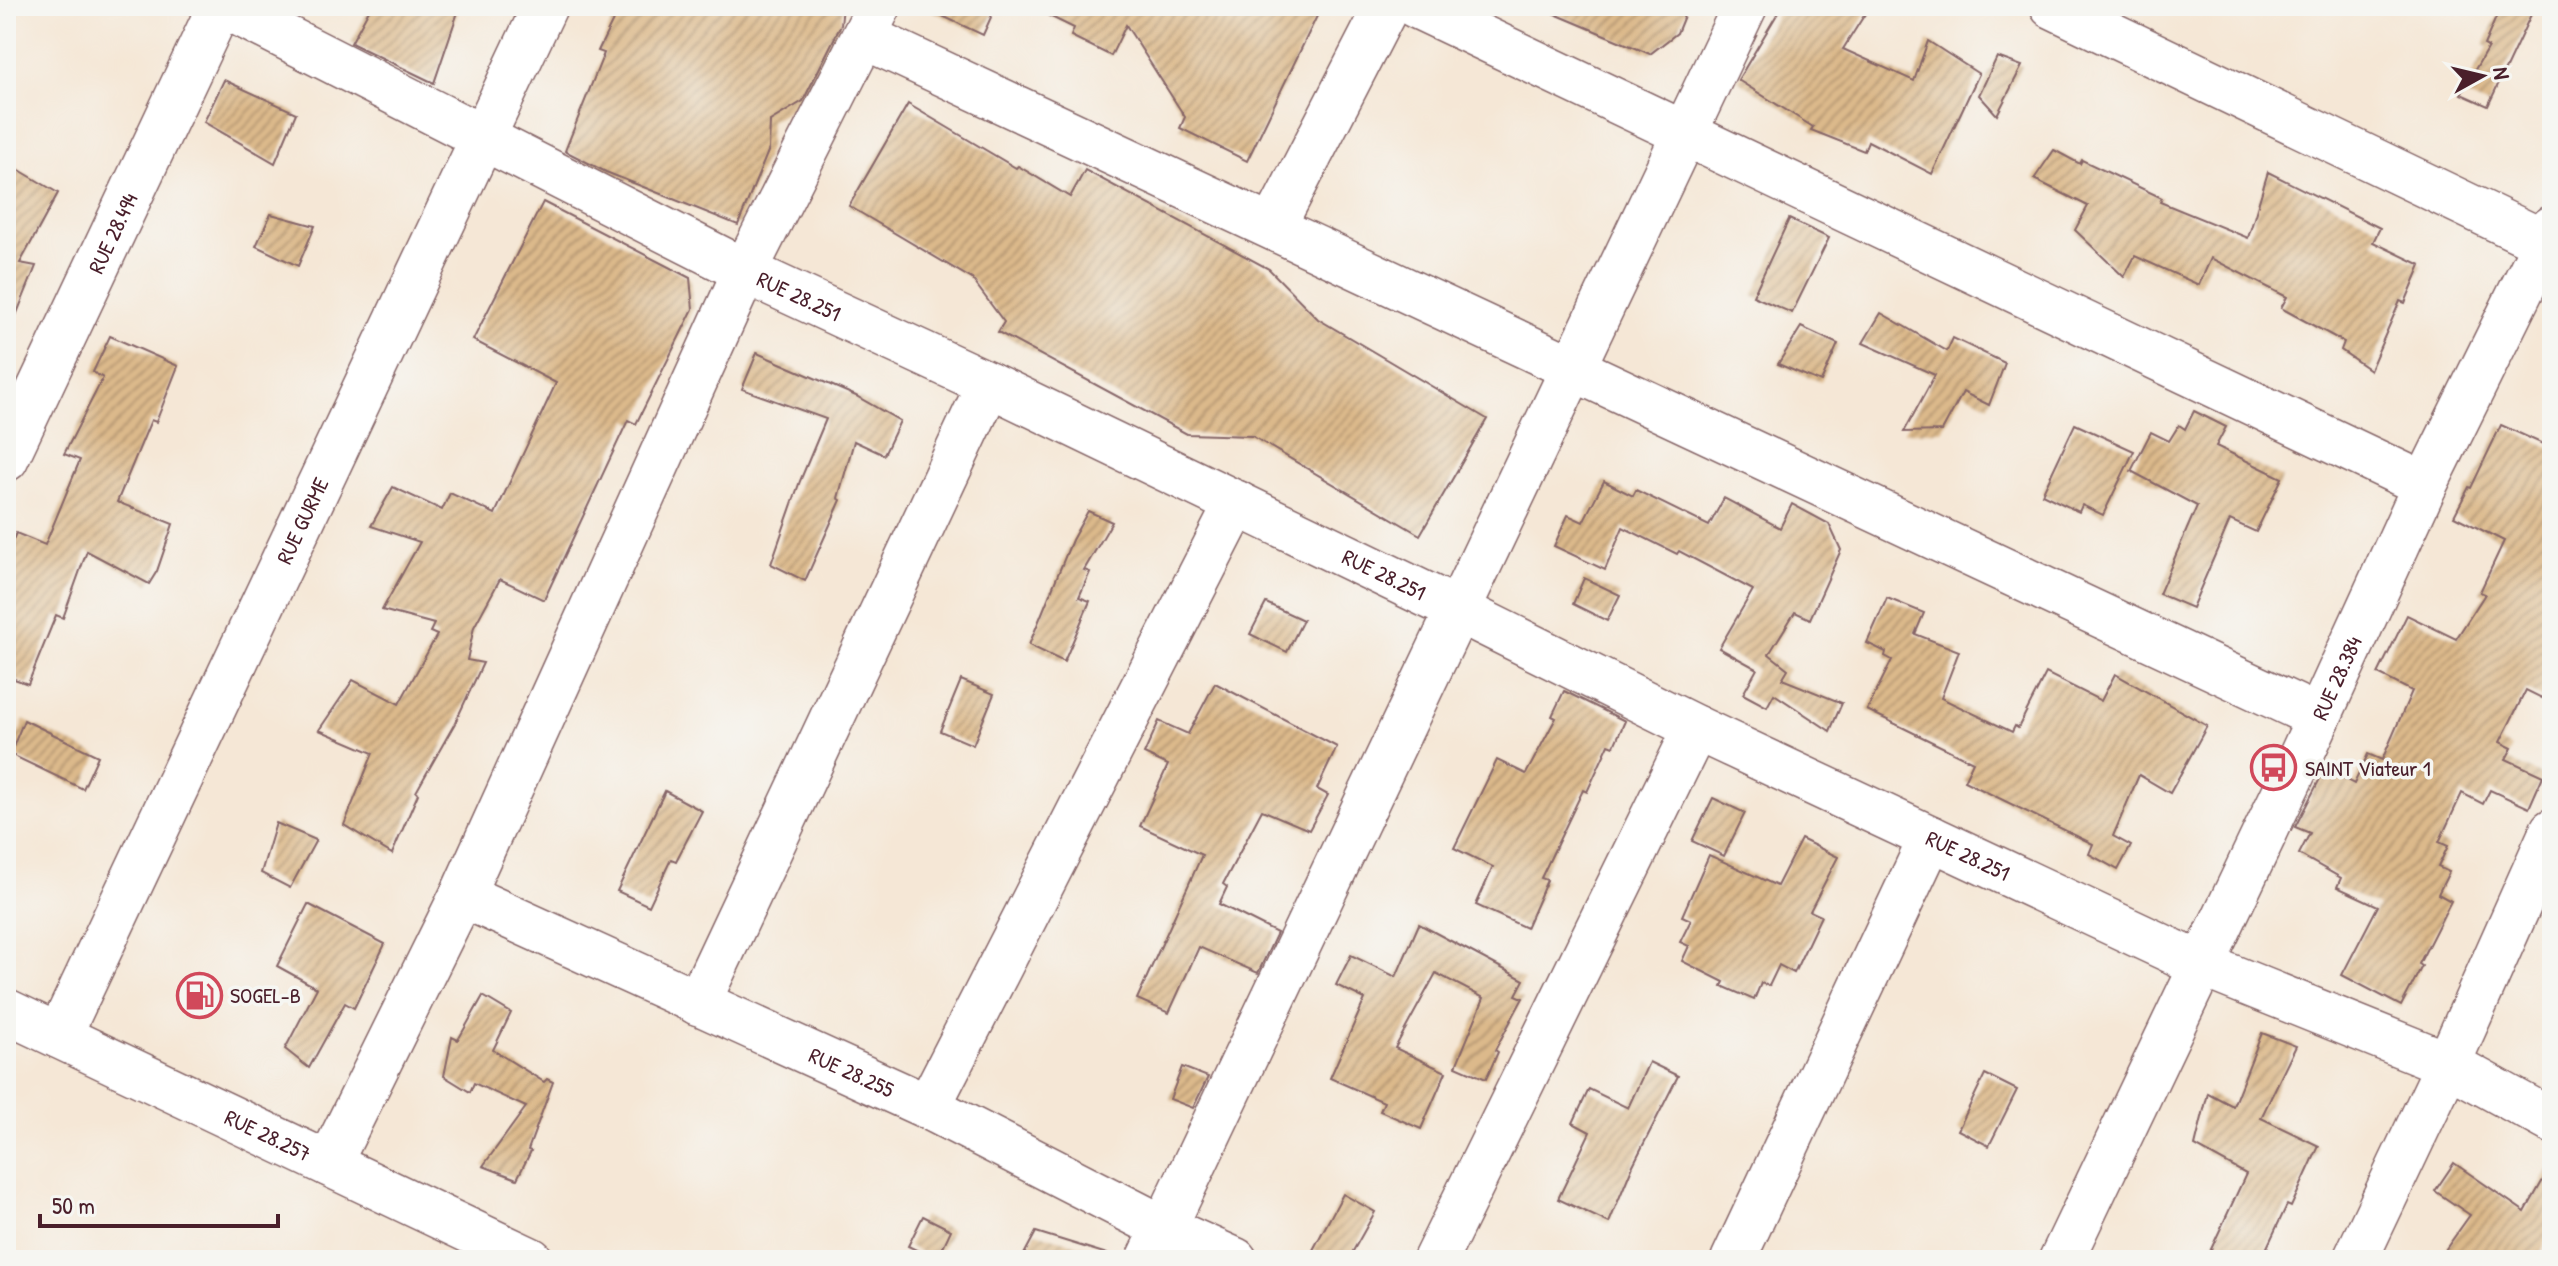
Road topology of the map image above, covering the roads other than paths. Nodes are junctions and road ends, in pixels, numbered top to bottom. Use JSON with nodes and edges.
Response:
{"nodes":[{"id":1,"x":222,"y":6,"type":"edge"},
{"id":2,"x":545,"y":6,"type":"edge"},
{"id":3,"x":1387,"y":6,"type":"edge"},
{"id":4,"x":1416,"y":6,"type":"edge"},
{"id":5,"x":1745,"y":6,"type":"edge"},
{"id":6,"x":2052,"y":6,"type":"edge"},
{"id":7,"x":872,"y":21,"type":"edge"},
{"id":8,"x":1685,"y":134,"type":"junction"},
{"id":9,"x":485,"y":137,"type":"junction"},
{"id":10,"x":1273,"y":227,"type":"junction"},
{"id":11,"x":2550,"y":239,"type":"edge"},
{"id":12,"x":745,"y":271,"type":"junction"},
{"id":13,"x":1573,"y":368,"type":"junction"},
{"id":14,"x":989,"y":384,"type":"junction"},
{"id":15,"x":6,"y":459,"type":"edge"},
{"id":16,"x":2425,"y":485,"type":"junction"},
{"id":17,"x":1237,"y":503,"type":"junction"},
{"id":18,"x":1458,"y":610,"type":"junction"},
{"id":19,"x":2318,"y":717,"type":"junction"},
{"id":20,"x":1696,"y":728,"type":"junction"},
{"id":21,"x":2552,"y":831,"type":"edge"},
{"id":22,"x":1931,"y":838,"type":"junction"},
{"id":23,"x":462,"y":895,"type":"junction"},
{"id":24,"x":2202,"y":965,"type":"junction"},
{"id":25,"x":698,"y":1003,"type":"junction"},
{"id":26,"x":6,"y":1011,"type":"edge"},
{"id":27,"x":59,"y":1036,"type":"junction"},
{"id":28,"x":2448,"y":1064,"type":"junction"},
{"id":29,"x":928,"y":1107,"type":"junction"},
{"id":30,"x":2552,"y":1121,"type":"edge"},
{"id":31,"x":329,"y":1164,"type":"junction"},
{"id":32,"x":1156,"y":1244,"type":"edge"},
{"id":33,"x":531,"y":1260,"type":"edge"},
{"id":34,"x":1235,"y":1260,"type":"edge"},
{"id":35,"x":1435,"y":1260,"type":"edge"},
{"id":36,"x":1733,"y":1260,"type":"edge"},
{"id":37,"x":2061,"y":1260,"type":"edge"},
{"id":38,"x":2355,"y":1260,"type":"edge"}],
"edges":[{"from":1,"to":9,"type":"street","name":"RUE 28.251"},
{"from":1,"to":15,"type":"street","name":"RUE 28.494"},
{"from":2,"to":9,"type":"street","name":"RUE GURME"},
{"from":3,"to":10,"type":"street"},
{"from":4,"to":8,"type":"street"},
{"from":5,"to":8,"type":"street"},
{"from":6,"to":11,"type":"street"},
{"from":7,"to":10,"type":"street"},
{"from":7,"to":12,"type":"street"},
{"from":8,"to":13,"type":"street"},
{"from":8,"to":16,"type":"street"},
{"from":9,"to":12,"type":"street","name":"RUE 28.251"},
{"from":9,"to":27,"type":"street","name":"RUE GURME"},
{"from":10,"to":13,"type":"street"},
{"from":11,"to":16,"type":"street","name":"RUE 28.384"},
{"from":12,"to":14,"type":"street","name":"RUE 28.251"},
{"from":12,"to":23,"type":"street"},
{"from":13,"to":18,"type":"street"},
{"from":13,"to":19,"type":"street"},
{"from":14,"to":17,"type":"street","name":"RUE 28.251"},
{"from":14,"to":25,"type":"street"},
{"from":16,"to":19,"type":"street","name":"RUE 28.384"},
{"from":17,"to":18,"type":"street","name":"RUE 28.251"},
{"from":17,"to":29,"type":"street"},
{"from":18,"to":20,"type":"street","name":"RUE 28.251"},
{"from":18,"to":32,"type":"street"},
{"from":19,"to":24,"type":"street","name":"RUE 28.384"},
{"from":20,"to":22,"type":"street","name":"RUE 28.251"},
{"from":20,"to":35,"type":"street"},
{"from":21,"to":28,"type":"street"},
{"from":22,"to":24,"type":"street","name":"RUE 28.251"},
{"from":22,"to":36,"type":"street"},
{"from":23,"to":25,"type":"street","name":"RUE 28.255"},
{"from":23,"to":31,"type":"street"},
{"from":24,"to":28,"type":"street","name":"RUE 28.251"},
{"from":24,"to":37,"type":"street","name":"RUE 28.384"},
{"from":25,"to":29,"type":"street","name":"RUE 28.255"},
{"from":26,"to":27,"type":"street","name":"RUE 28.257"},
{"from":27,"to":31,"type":"street","name":"RUE 28.257"},
{"from":28,"to":30,"type":"street","name":"RUE 28.251"},
{"from":28,"to":38,"type":"street"},
{"from":29,"to":32,"type":"street","name":"RUE 28.255"},
{"from":31,"to":33,"type":"street","name":"RUE 28.257"},
{"from":32,"to":34,"type":"street","name":"RUE 28.255"}]}
